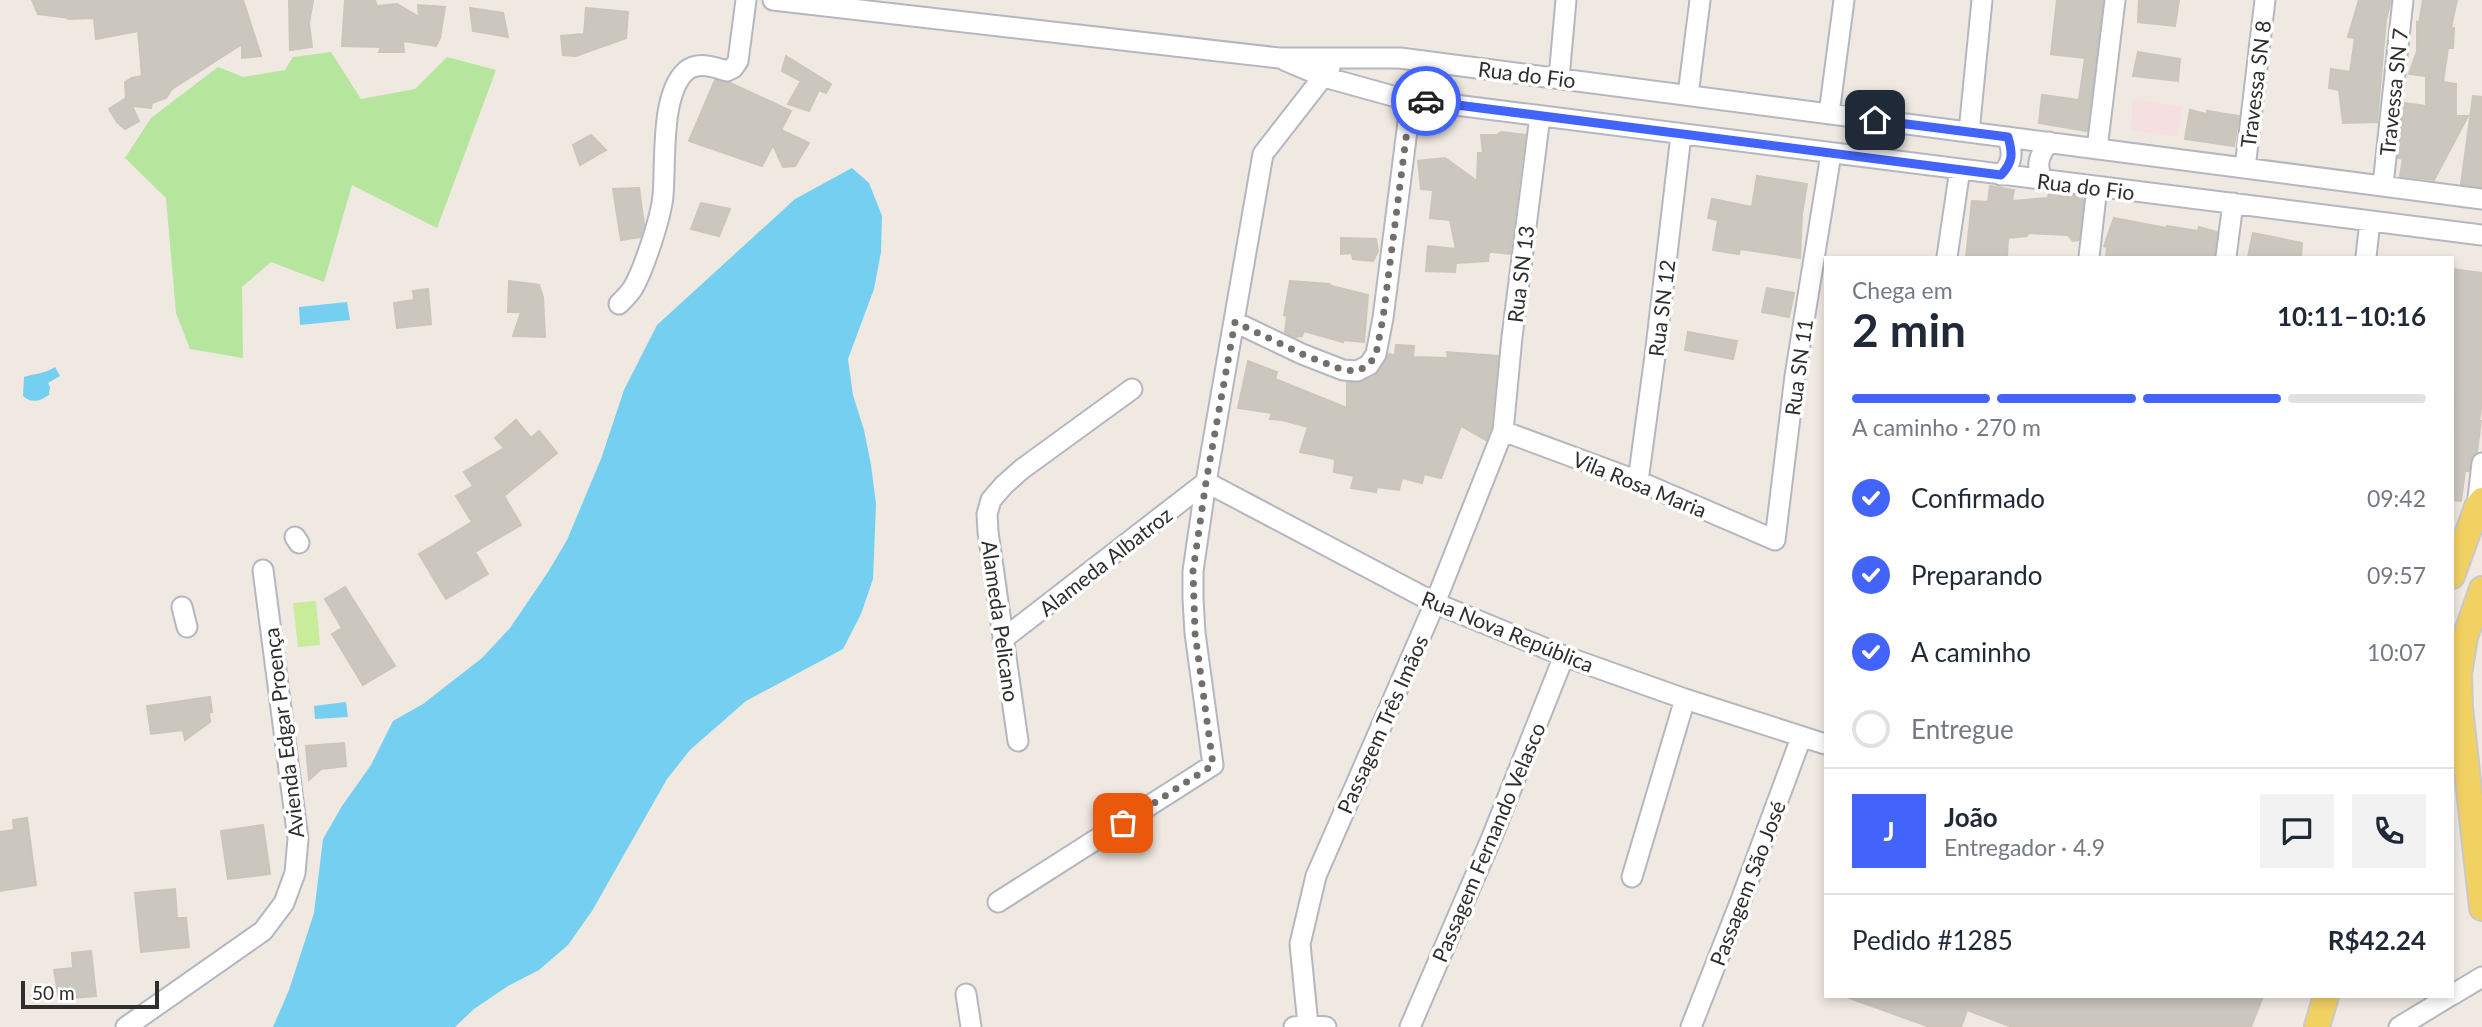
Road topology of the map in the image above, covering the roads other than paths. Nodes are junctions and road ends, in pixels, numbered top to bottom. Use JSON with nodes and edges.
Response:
{"nodes":[{"id":1,"x":746,"y":0,"type":"edge"},
{"id":2,"x":773,"y":0,"type":"edge"},
{"id":3,"x":1566,"y":0,"type":"edge"},
{"id":4,"x":1700,"y":0,"type":"edge"},
{"id":5,"x":1844,"y":0,"type":"edge"},
{"id":6,"x":1982,"y":0,"type":"edge"},
{"id":7,"x":2115,"y":0,"type":"edge"},
{"id":8,"x":2265,"y":0,"type":"edge"},
{"id":9,"x":2403,"y":0,"type":"edge"},
{"id":10,"x":816,"y":2,"type":"edge"},
{"id":11,"x":1279,"y":58,"type":"junction"},
{"id":12,"x":1336,"y":58,"type":"junction"},
{"id":13,"x":1324,"y":77,"type":"junction"},
{"id":14,"x":1559,"y":78,"type":"junction"},
{"id":15,"x":1688,"y":95,"type":"junction"},
{"id":16,"x":1411,"y":99,"type":"junction"},
{"id":17,"x":1829,"y":114,"type":"junction"},
{"id":18,"x":1540,"y":116,"type":"junction"},
{"id":19,"x":1969,"y":132,"type":"junction"},
{"id":20,"x":1681,"y":135,"type":"junction"},
{"id":21,"x":2008,"y":137,"type":"junction"},
{"id":22,"x":2049,"y":142,"type":"junction"},
{"id":23,"x":2098,"y":149,"type":"junction"},
{"id":24,"x":1831,"y":154,"type":"junction"},
{"id":25,"x":2245,"y":168,"type":"junction"},
{"id":26,"x":1960,"y":169,"type":"junction"},
{"id":27,"x":2001,"y":175,"type":"junction"},
{"id":28,"x":2043,"y":180,"type":"junction"},
{"id":29,"x":2384,"y":185,"type":"junction"},
{"id":30,"x":2097,"y":187,"type":"junction"},
{"id":31,"x":2482,"y":199,"type":"edge"},
{"id":32,"x":2232,"y":203,"type":"junction"},
{"id":33,"x":2371,"y":220,"type":"junction"},
{"id":34,"x":2482,"y":235,"type":"edge"},
{"id":35,"x":1947,"y":256,"type":"edge"},
{"id":36,"x":2088,"y":256,"type":"edge"},
{"id":37,"x":2226,"y":256,"type":"edge"},
{"id":38,"x":2366,"y":256,"type":"edge"},
{"id":39,"x":619,"y":304,"type":"dead end"},
{"id":40,"x":1235,"y":322,"type":"junction"},
{"id":41,"x":1132,"y":389,"type":"dead end"},
{"id":42,"x":1503,"y":431,"type":"junction"},
{"id":43,"x":2482,"y":463,"type":"edge"},
{"id":44,"x":1638,"y":481,"type":"junction"},
{"id":45,"x":1206,"y":482,"type":"junction"},
{"id":46,"x":2479,"y":503,"type":"edge"},
{"id":47,"x":1775,"y":540,"type":"joint"},
{"id":48,"x":263,"y":570,"type":"dead end"},
{"id":49,"x":2454,"y":571,"type":"edge"},
{"id":50,"x":2482,"y":589,"type":"edge"},
{"id":51,"x":1436,"y":603,"type":"junction"},
{"id":52,"x":182,"y":607,"type":"dead end"},
{"id":53,"x":2476,"y":620,"type":"edge"},
{"id":54,"x":187,"y":627,"type":"dead end"},
{"id":55,"x":1003,"y":639,"type":"junction"},
{"id":56,"x":1564,"y":656,"type":"junction"},
{"id":57,"x":1685,"y":699,"type":"junction"},
{"id":58,"x":1801,"y":738,"type":"junction"},
{"id":59,"x":1018,"y":741,"type":"dead end"},
{"id":60,"x":1824,"y":744,"type":"edge"},
{"id":61,"x":2466,"y":750,"type":"edge"},
{"id":62,"x":1632,"y":877,"type":"dead end"},
{"id":63,"x":2482,"y":900,"type":"edge"},
{"id":64,"x":998,"y":902,"type":"dead end"},
{"id":65,"x":2482,"y":977,"type":"edge"},
{"id":66,"x":2454,"y":993,"type":"edge"},
{"id":67,"x":966,"y":995,"type":"dead end"},
{"id":68,"x":2325,"y":998,"type":"edge"},
{"id":69,"x":2446,"y":998,"type":"edge"},
{"id":70,"x":1309,"y":1026,"type":"edge"},
{"id":71,"x":127,"y":1027,"type":"edge"},
{"id":72,"x":971,"y":1027,"type":"edge"},
{"id":73,"x":1410,"y":1027,"type":"edge"},
{"id":74,"x":1691,"y":1027,"type":"edge"},
{"id":75,"x":2318,"y":1027,"type":"edge"},
{"id":76,"x":2399,"y":1027,"type":"edge"}],
"edges":[{"from":1,"to":39,"type":"street"},
{"from":2,"to":10,"type":"street","name":"Rua do Fio"},
{"from":3,"to":14,"type":"street"},
{"from":4,"to":15,"type":"street"},
{"from":5,"to":17,"type":"street"},
{"from":6,"to":19,"type":"street"},
{"from":7,"to":23,"type":"street"},
{"from":8,"to":25,"type":"street","name":"Travessa SN 8"},
{"from":9,"to":29,"type":"street","name":"Travessa SN 7"},
{"from":10,"to":11,"type":"street","name":"Rua do Fio"},
{"from":11,"to":12,"type":"street","name":"Rua do Fio"},
{"from":11,"to":13,"type":"street","name":"Rua do Fio"},
{"from":12,"to":13,"type":"street"},
{"from":12,"to":14,"type":"street","name":"Rua do Fio"},
{"from":13,"to":16,"type":"street","name":"Rua do Fio"},
{"from":13,"to":40,"type":"street"},
{"from":14,"to":15,"type":"street","name":"Rua do Fio"},
{"from":15,"to":17,"type":"street","name":"Rua do Fio"},
{"from":16,"to":18,"type":"street","name":"Rua do Fio"},
{"from":16,"to":40,"type":"street"},
{"from":17,"to":19,"type":"street","name":"Rua do Fio"},
{"from":18,"to":20,"type":"street","name":"Rua do Fio"},
{"from":18,"to":42,"type":"street","name":"Rua SN 13"},
{"from":19,"to":21,"type":"street","name":"Rua do Fio"},
{"from":20,"to":24,"type":"street","name":"Rua do Fio"},
{"from":20,"to":44,"type":"street","name":"Rua SN 12"},
{"from":21,"to":22,"type":"street","name":"Rua do Fio"},
{"from":21,"to":27,"type":"street"},
{"from":22,"to":23,"type":"street","name":"Rua do Fio"},
{"from":22,"to":28,"type":"street"},
{"from":23,"to":25,"type":"street","name":"Rua do Fio"},
{"from":24,"to":26,"type":"street","name":"Rua do Fio"},
{"from":24,"to":47,"type":"street","name":"Rua SN 11"},
{"from":25,"to":29,"type":"street","name":"Rua do Fio"},
{"from":26,"to":27,"type":"street","name":"Rua do Fio"},
{"from":26,"to":35,"type":"street"},
{"from":27,"to":28,"type":"street","name":"Rua do Fio"},
{"from":28,"to":30,"type":"street","name":"Rua do Fio"},
{"from":29,"to":31,"type":"street","name":"Rua do Fio"},
{"from":30,"to":32,"type":"street","name":"Rua do Fio"},
{"from":30,"to":36,"type":"street"},
{"from":32,"to":33,"type":"street","name":"Rua do Fio"},
{"from":32,"to":37,"type":"street"},
{"from":33,"to":34,"type":"street","name":"Rua do Fio"},
{"from":33,"to":38,"type":"street"},
{"from":40,"to":45,"type":"street"},
{"from":41,"to":55,"type":"street","name":"Alameda Pelicano"},
{"from":42,"to":44,"type":"street","name":"Vila Rosa Maria"},
{"from":42,"to":51,"type":"street","name":"Passagem Três Imãos"},
{"from":43,"to":46,"type":"street"},
{"from":44,"to":47,"type":"street","name":"Vila Rosa Maria"},
{"from":45,"to":51,"type":"street","name":"Rua Nova República"},
{"from":45,"to":55,"type":"street","name":"Alameda Albatroz"},
{"from":45,"to":64,"type":"street"},
{"from":46,"to":49,"type":"main road"},
{"from":48,"to":71,"type":"street","name":"Avienda Edgar Proença"},
{"from":50,"to":53,"type":"main road"},
{"from":51,"to":56,"type":"street","name":"Rua Nova República"},
{"from":51,"to":70,"type":"street","name":"Passagem Três Imãos"},
{"from":52,"to":54,"type":"street"},
{"from":53,"to":61,"type":"main road"},
{"from":55,"to":59,"type":"street","name":"Alameda Pelicano"},
{"from":56,"to":57,"type":"street","name":"Rua Nova República"},
{"from":56,"to":73,"type":"street","name":"Passagem Fernando Velasco"},
{"from":57,"to":58,"type":"street","name":"Rua Nova República"},
{"from":57,"to":62,"type":"street"},
{"from":58,"to":60,"type":"street","name":"Rua Nova República"},
{"from":58,"to":74,"type":"street","name":"Passagem São José"},
{"from":61,"to":63,"type":"main road"},
{"from":65,"to":66,"type":"street"},
{"from":67,"to":72,"type":"street"},
{"from":68,"to":75,"type":"main road"},
{"from":69,"to":76,"type":"street"}]}
